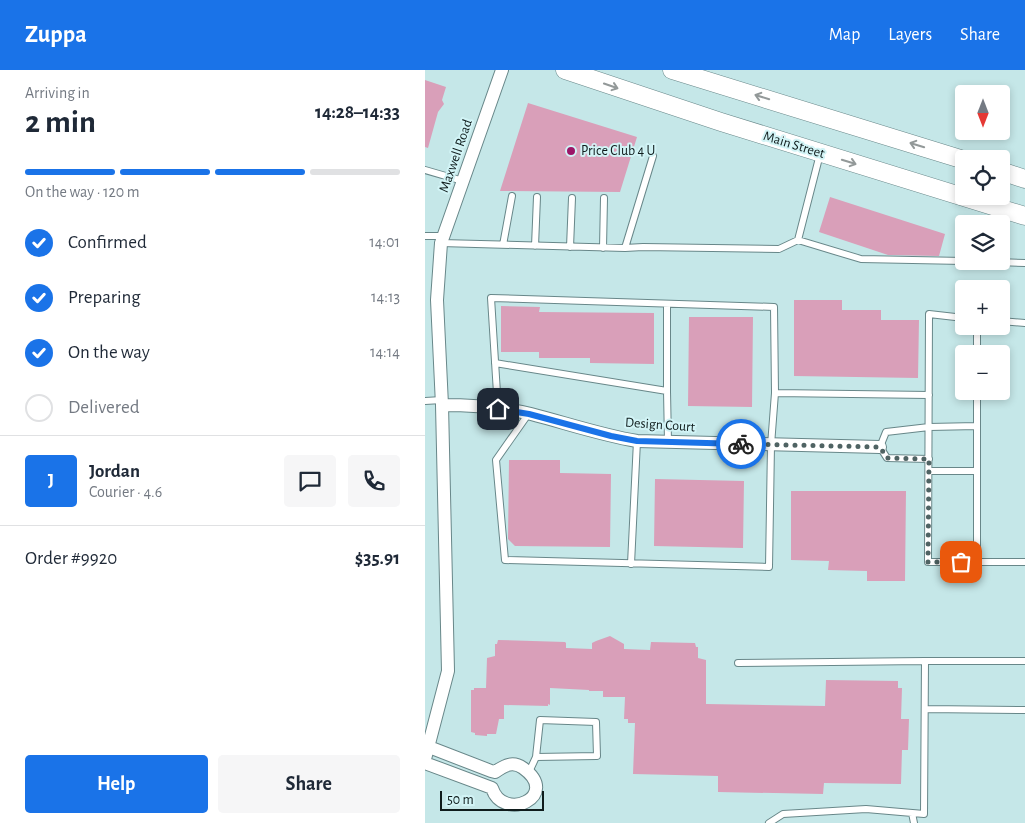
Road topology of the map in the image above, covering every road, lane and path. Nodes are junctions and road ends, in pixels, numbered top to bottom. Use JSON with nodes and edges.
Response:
{"nodes":[{"id":1,"x":502,"y":70,"type":"edge"},
{"id":2,"x":565,"y":70,"type":"edge"},
{"id":3,"x":672,"y":70,"type":"edge"},
{"id":4,"x":820,"y":153,"type":"junction"},
{"id":5,"x":653,"y":156,"type":"dead end"},
{"id":6,"x":955,"y":157,"type":"edge"},
{"id":7,"x":425,"y":170,"type":"edge"},
{"id":8,"x":1010,"y":174,"type":"edge"},
{"id":9,"x":1025,"y":179,"type":"edge"},
{"id":10,"x":463,"y":181,"type":"junction"},
{"id":11,"x":512,"y":196,"type":"dead end"},
{"id":12,"x":537,"y":197,"type":"dead end"},
{"id":13,"x":571,"y":198,"type":"dead end"},
{"id":14,"x":604,"y":198,"type":"dead end"},
{"id":15,"x":1025,"y":216,"type":"edge"},
{"id":16,"x":425,"y":236,"type":"edge"},
{"id":17,"x":442,"y":240,"type":"junction"},
{"id":18,"x":798,"y":240,"type":"junction"},
{"id":19,"x":503,"y":245,"type":"junction"},
{"id":20,"x":535,"y":246,"type":"junction"},
{"id":21,"x":570,"y":247,"type":"junction"},
{"id":22,"x":603,"y":248,"type":"junction"},
{"id":23,"x":625,"y":248,"type":"junction"},
{"id":24,"x":955,"y":261,"type":"edge"},
{"id":25,"x":1010,"y":262,"type":"edge"},
{"id":26,"x":1025,"y":262,"type":"edge"},
{"id":27,"x":667,"y":304,"type":"junction"},
{"id":28,"x":955,"y":317,"type":"edge"},
{"id":29,"x":1010,"y":322,"type":"edge"},
{"id":30,"x":1025,"y":323,"type":"edge"},
{"id":31,"x":495,"y":363,"type":"junction"},
{"id":32,"x":667,"y":392,"type":"junction"},
{"id":33,"x":775,"y":393,"type":"junction"},
{"id":34,"x":929,"y":395,"type":"junction"},
{"id":35,"x":977,"y":400,"type":"edge"},
{"id":36,"x":425,"y":401,"type":"edge"},
{"id":37,"x":442,"y":402,"type":"junction"},
{"id":38,"x":498,"y":409,"type":"junction"},
{"id":39,"x":529,"y":414,"type":"junction"},
{"id":40,"x":977,"y":426,"type":"junction"},
{"id":41,"x":929,"y":427,"type":"junction"},
{"id":42,"x":637,"y":441,"type":"junction"},
{"id":43,"x":667,"y":442,"type":"junction"},
{"id":44,"x":771,"y":445,"type":"junction"},
{"id":45,"x":880,"y":447,"type":"junction"},
{"id":46,"x":929,"y":459,"type":"junction"},
{"id":47,"x":929,"y":471,"type":"junction"},
{"id":48,"x":977,"y":471,"type":"junction"},
{"id":49,"x":977,"y":562,"type":"junction"},
{"id":50,"x":1025,"y":562,"type":"edge"},
{"id":51,"x":631,"y":564,"type":"junction"},
{"id":52,"x":925,"y":661,"type":"junction"},
{"id":53,"x":1025,"y":661,"type":"edge"},
{"id":54,"x":739,"y":662,"type":"dead end"},
{"id":55,"x":925,"y":710,"type":"junction"},
{"id":56,"x":1025,"y":710,"type":"edge"},
{"id":57,"x":427,"y":753,"type":"edge"},
{"id":58,"x":536,"y":757,"type":"junction"},
{"id":59,"x":425,"y":763,"type":"edge"},
{"id":60,"x":529,"y":772,"type":"junction"},
{"id":61,"x":912,"y":813,"type":"junction"},
{"id":62,"x":769,"y":823,"type":"edge"},
{"id":63,"x":914,"y":823,"type":"edge"}],
"edges":[{"from":1,"to":10,"type":"street","name":"Maxwell Road"},
{"from":2,"to":4,"type":"main road","name":"Main Street","one_way":true},
{"from":6,"to":3,"type":"main road","one_way":true},
{"from":4,"to":15,"type":"main road","name":"Main Street","one_way":true},
{"from":4,"to":18,"type":"lane"},
{"from":5,"to":23,"type":"lane"},
{"from":7,"to":10,"type":"lane"},
{"from":8,"to":9,"type":"main road"},
{"from":10,"to":17,"type":"street","name":"Maxwell Road"},
{"from":11,"to":19,"type":"lane"},
{"from":12,"to":20,"type":"lane"},
{"from":13,"to":21,"type":"lane"},
{"from":14,"to":22,"type":"lane"},
{"from":16,"to":17,"type":"lane"},
{"from":17,"to":19,"type":"lane"},
{"from":17,"to":37,"type":"street","name":"Maxwell Road"},
{"from":18,"to":23,"type":"lane"},
{"from":18,"to":24,"type":"lane"},
{"from":19,"to":20,"type":"lane"},
{"from":20,"to":21,"type":"lane"},
{"from":21,"to":22,"type":"lane"},
{"from":22,"to":23,"type":"lane"},
{"from":25,"to":26,"type":"lane"},
{"from":27,"to":31,"type":"lane"},
{"from":27,"to":32,"type":"lane"},
{"from":27,"to":33,"type":"lane"},
{"from":28,"to":34,"type":"lane"},
{"from":29,"to":30,"type":"lane"},
{"from":31,"to":32,"type":"lane"},
{"from":31,"to":38,"type":"lane"},
{"from":32,"to":43,"type":"lane"},
{"from":33,"to":34,"type":"lane"},
{"from":33,"to":44,"type":"lane"},
{"from":34,"to":41,"type":"lane"},
{"from":35,"to":40,"type":"lane"},
{"from":36,"to":37,"type":"lane"},
{"from":37,"to":38,"type":"street","name":"Design Court"},
{"from":37,"to":57,"type":"street","name":"Maxwell Road"},
{"from":38,"to":39,"type":"street","name":"Design Court"},
{"from":39,"to":42,"type":"street","name":"Design Court"},
{"from":39,"to":51,"type":"lane"},
{"from":40,"to":41,"type":"lane"},
{"from":40,"to":48,"type":"lane"},
{"from":41,"to":45,"type":"lane"},
{"from":41,"to":46,"type":"lane"},
{"from":42,"to":43,"type":"street","name":"Design Court"},
{"from":42,"to":51,"type":"lane"},
{"from":43,"to":44,"type":"street","name":"Design Court"},
{"from":44,"to":45,"type":"street","name":"Design Court"},
{"from":44,"to":51,"type":"lane"},
{"from":45,"to":46,"type":"lane"},
{"from":46,"to":47,"type":"lane"},
{"from":47,"to":48,"type":"lane"},
{"from":47,"to":49,"type":"lane"},
{"from":48,"to":49,"type":"lane"},
{"from":49,"to":50,"type":"lane"},
{"from":52,"to":53,"type":"lane"},
{"from":52,"to":54,"type":"lane"},
{"from":52,"to":55,"type":"lane"},
{"from":55,"to":56,"type":"lane"},
{"from":55,"to":61,"type":"lane"},
{"from":57,"to":60,"type":"street"},
{"from":58,"to":58,"type":"lane"},
{"from":58,"to":60,"type":"lane"},
{"from":59,"to":60,"type":"street"},
{"from":61,"to":62,"type":"lane"},
{"from":61,"to":63,"type":"lane"}]}
